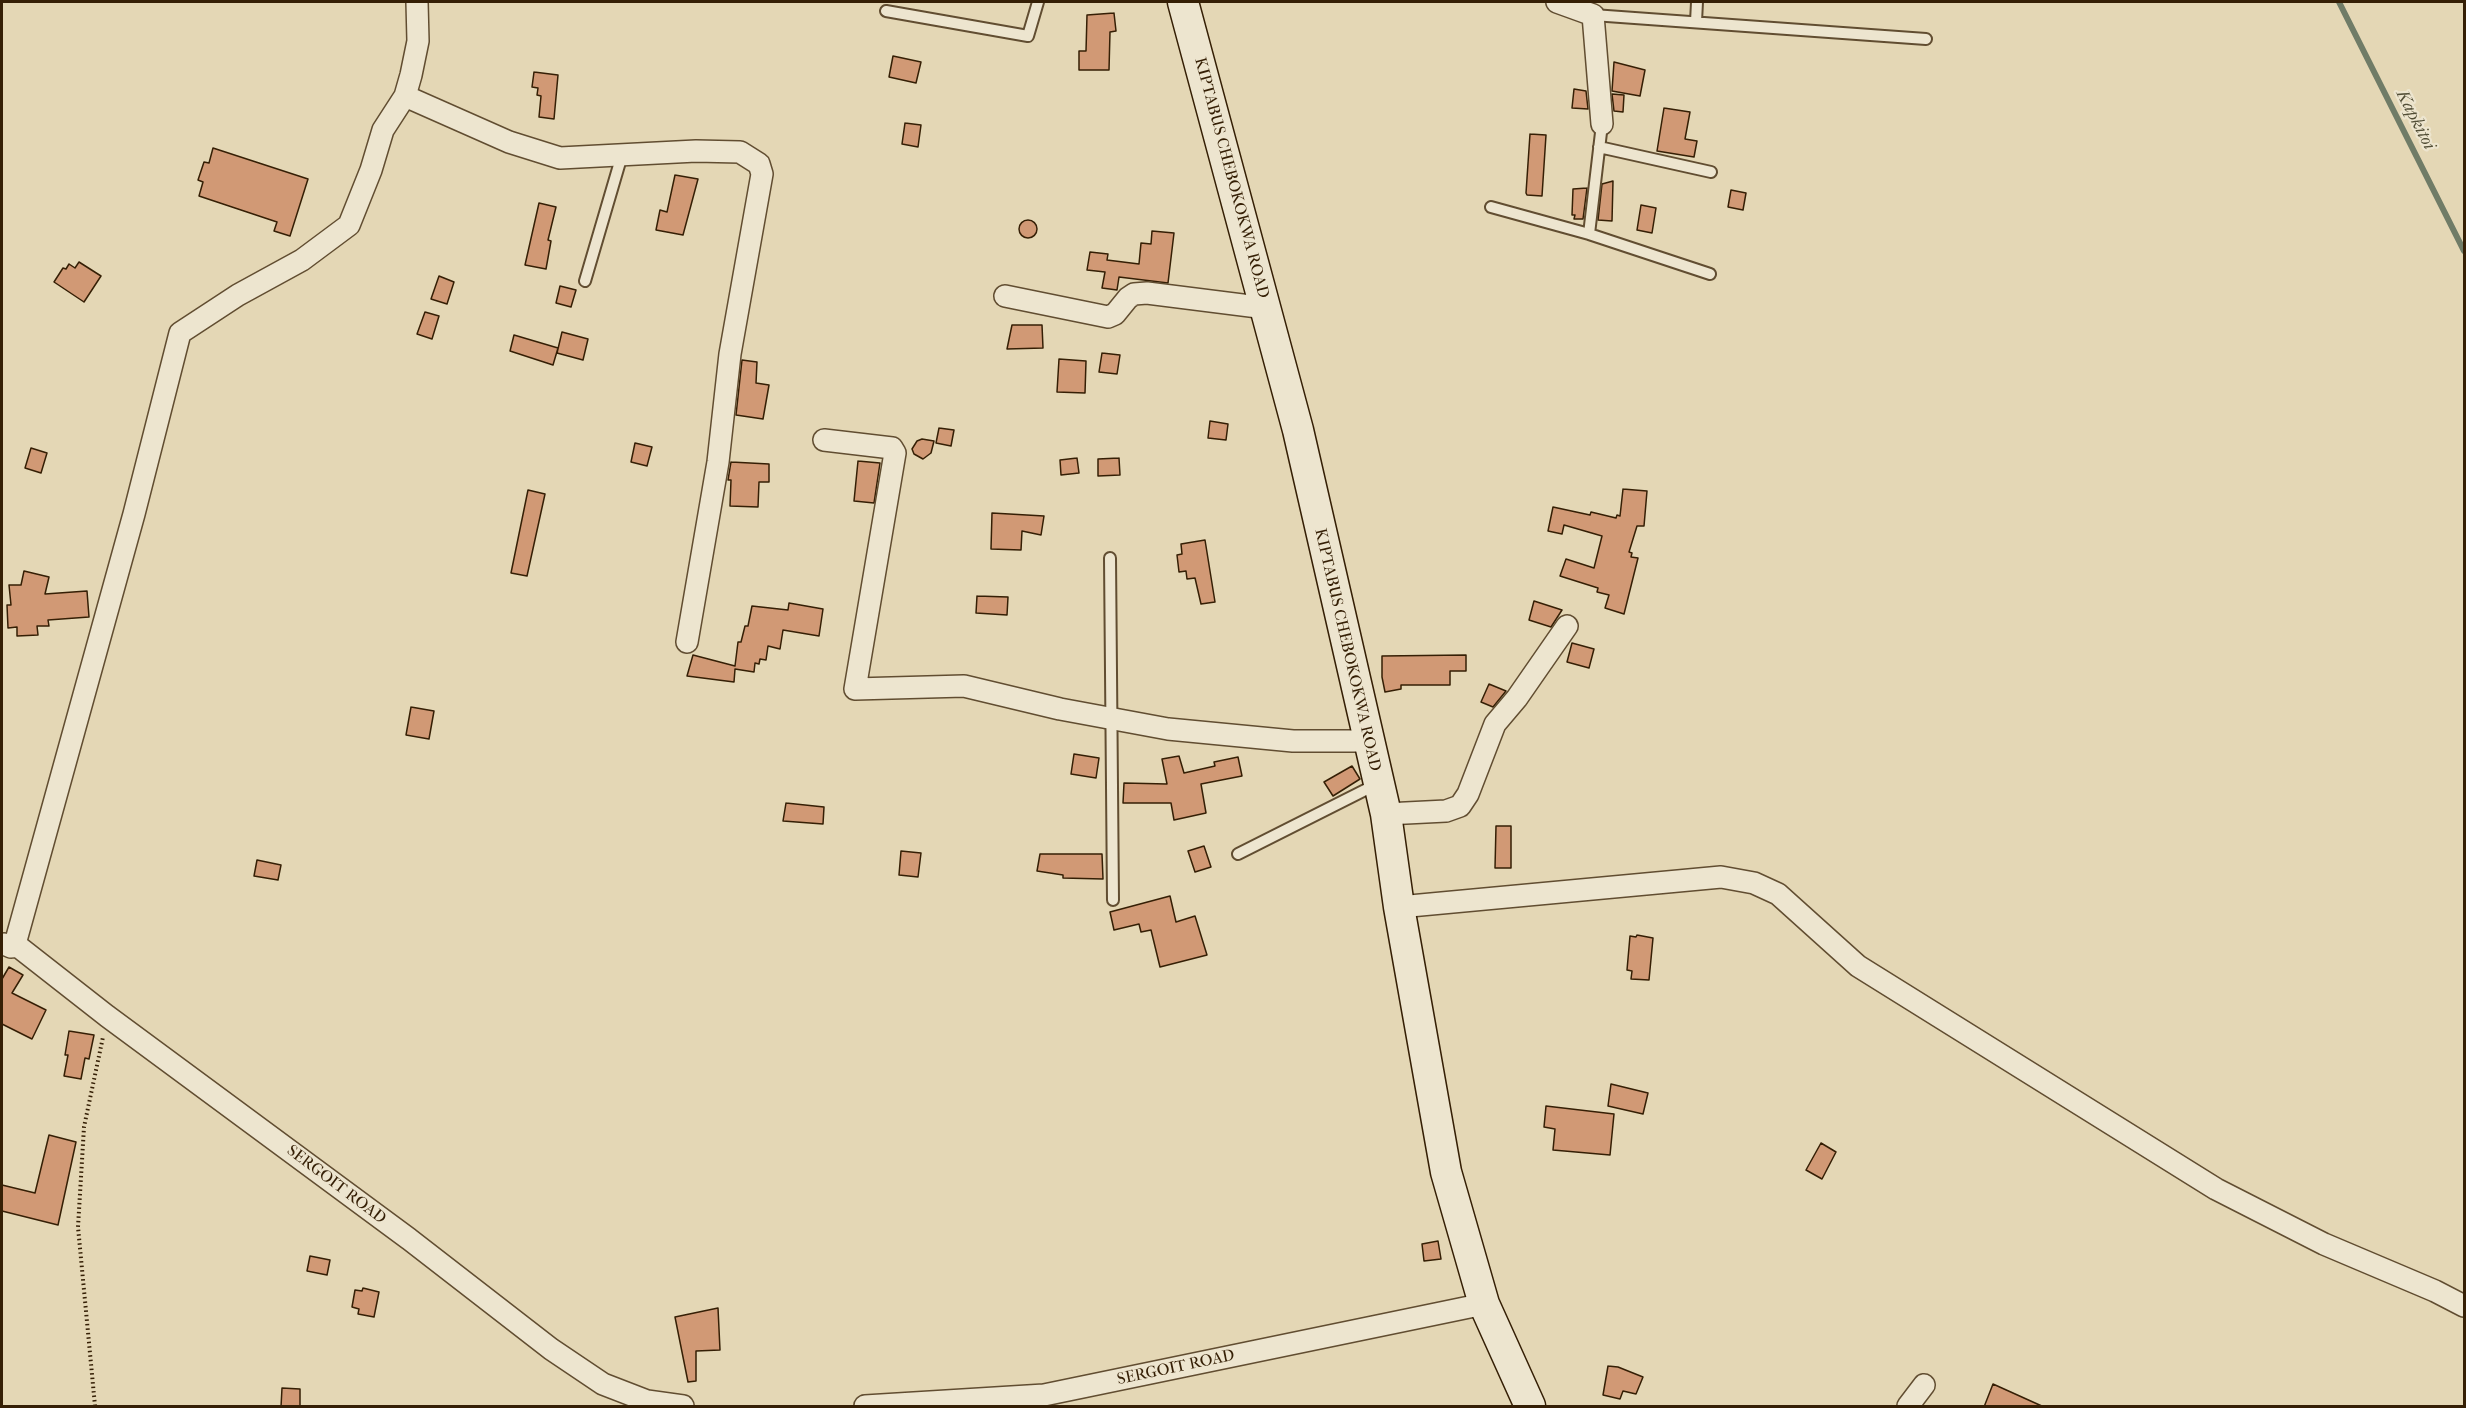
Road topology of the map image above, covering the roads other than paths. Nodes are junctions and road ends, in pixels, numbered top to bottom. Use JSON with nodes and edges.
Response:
{"nodes":[{"id":1,"x":417,"y":2,"type":"edge"},
{"id":2,"x":1038,"y":2,"type":"edge"},
{"id":3,"x":1183,"y":2,"type":"edge"},
{"id":4,"x":1557,"y":2,"type":"edge"},
{"id":5,"x":1697,"y":2,"type":"edge"},
{"id":6,"x":886,"y":10,"type":"dead end"},
{"id":7,"x":1593,"y":15,"type":"junction"},
{"id":8,"x":1696,"y":22,"type":"junction"},
{"id":9,"x":1926,"y":39,"type":"dead end"},
{"id":10,"x":405,"y":96,"type":"junction"},
{"id":11,"x":1602,"y":124,"type":"joint"},
{"id":12,"x":1599,"y":147,"type":"junction"},
{"id":13,"x":622,"y":155,"type":"junction"},
{"id":14,"x":1711,"y":172,"type":"dead end"},
{"id":15,"x":1491,"y":207,"type":"dead end"},
{"id":16,"x":1589,"y":234,"type":"junction"},
{"id":17,"x":1710,"y":274,"type":"dead end"},
{"id":18,"x":585,"y":281,"type":"dead end"},
{"id":19,"x":1005,"y":296,"type":"dead end"},
{"id":20,"x":1266,"y":308,"type":"junction"},
{"id":21,"x":824,"y":440,"type":"dead end"},
{"id":22,"x":1110,"y":558,"type":"dead end"},
{"id":23,"x":1567,"y":626,"type":"dead end"},
{"id":24,"x":687,"y":642,"type":"dead end"},
{"id":25,"x":1113,"y":719,"type":"junction"},
{"id":26,"x":1369,"y":741,"type":"junction"},
{"id":27,"x":1377,"y":784,"type":"junction"},
{"id":28,"x":1386,"y":814,"type":"junction"},
{"id":29,"x":1238,"y":854,"type":"dead end"},
{"id":30,"x":1113,"y":900,"type":"dead end"},
{"id":31,"x":1399,"y":906,"type":"junction"},
{"id":32,"x":8,"y":944,"type":"edge"},
{"id":33,"x":1484,"y":1304,"type":"junction"},
{"id":34,"x":2464,"y":1306,"type":"edge"},
{"id":35,"x":1924,"y":1384,"type":"dead end"},
{"id":36,"x":683,"y":1407,"type":"edge"},
{"id":37,"x":865,"y":1407,"type":"edge"},
{"id":38,"x":1530,"y":1407,"type":"edge"},
{"id":39,"x":1908,"y":1407,"type":"edge"}],
"edges":[{"from":1,"to":10,"type":"street"},
{"from":2,"to":6,"type":"lane"},
{"from":3,"to":20,"type":"street","name":"KIPTABUS CHEBOKOKWA ROAD"},
{"from":4,"to":7,"type":"street"},
{"from":5,"to":8,"type":"lane"},
{"from":7,"to":8,"type":"lane"},
{"from":7,"to":11,"type":"street"},
{"from":8,"to":9,"type":"lane"},
{"from":10,"to":13,"type":"street"},
{"from":10,"to":32,"type":"street"},
{"from":11,"to":12,"type":"lane"},
{"from":12,"to":14,"type":"lane"},
{"from":12,"to":16,"type":"lane"},
{"from":13,"to":18,"type":"lane"},
{"from":13,"to":24,"type":"street"},
{"from":15,"to":16,"type":"lane"},
{"from":16,"to":17,"type":"lane"},
{"from":19,"to":20,"type":"street"},
{"from":20,"to":26,"type":"street","name":"KIPTABUS CHEBOKOKWA ROAD"},
{"from":21,"to":25,"type":"street"},
{"from":22,"to":25,"type":"lane"},
{"from":23,"to":28,"type":"street"},
{"from":25,"to":26,"type":"street"},
{"from":25,"to":30,"type":"lane"},
{"from":26,"to":27,"type":"street","name":"KIPTABUS CHEBOKOKWA ROAD"},
{"from":27,"to":28,"type":"street","name":"KIPTABUS CHEBOKOKWA ROAD"},
{"from":27,"to":29,"type":"lane"},
{"from":28,"to":31,"type":"street","name":"KIPTABUS CHEBOKOKWA ROAD"},
{"from":31,"to":33,"type":"street","name":"KIPTABUS CHEBOKOKWA ROAD"},
{"from":31,"to":34,"type":"street"},
{"from":32,"to":36,"type":"street","name":"SERGOIT ROAD"},
{"from":33,"to":37,"type":"street","name":"SERGOIT ROAD"},
{"from":33,"to":38,"type":"street","name":"KIPTABUS CHEBOKOKWA ROAD"},
{"from":35,"to":39,"type":"street"}]}
